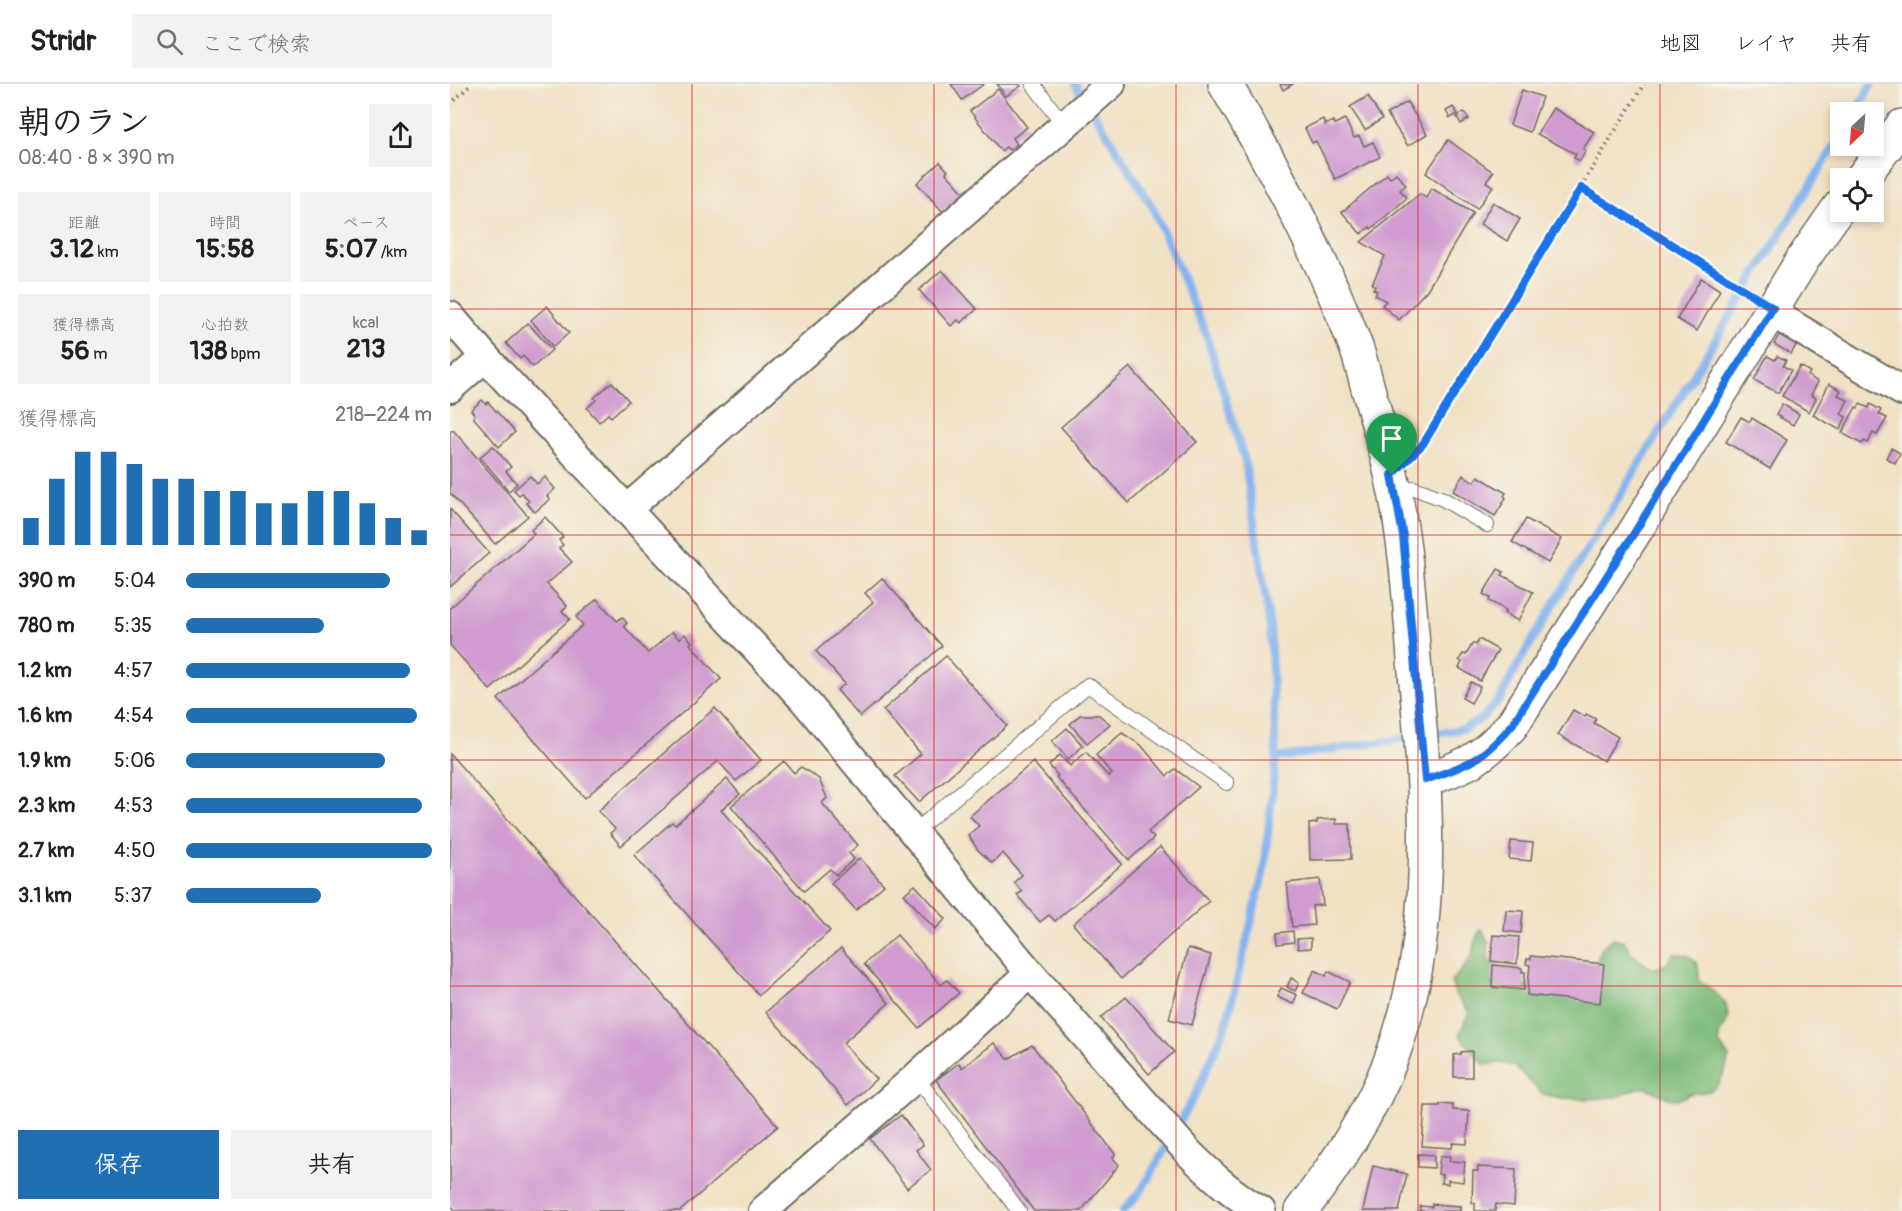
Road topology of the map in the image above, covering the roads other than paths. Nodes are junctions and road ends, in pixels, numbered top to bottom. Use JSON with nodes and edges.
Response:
{"nodes":[{"id":1,"x":1033,"y":84,"type":"edge"},
{"id":2,"x":1111,"y":84,"type":"edge"},
{"id":3,"x":1225,"y":84,"type":"edge"},
{"id":4,"x":1064,"y":124,"type":"junction"},
{"id":5,"x":1902,"y":126,"type":"edge"},
{"id":6,"x":1870,"y":168,"type":"edge"},
{"id":7,"x":1830,"y":220,"type":"edge"},
{"id":8,"x":1772,"y":310,"type":"junction"},
{"id":9,"x":450,"y":316,"type":"edge"},
{"id":10,"x":485,"y":357,"type":"junction"},
{"id":11,"x":450,"y":388,"type":"edge"},
{"id":12,"x":1902,"y":391,"type":"edge"},
{"id":13,"x":1393,"y":483,"type":"junction"},
{"id":14,"x":627,"y":510,"type":"junction"},
{"id":15,"x":1487,"y":525,"type":"dead end"},
{"id":16,"x":1425,"y":780,"type":"junction"},
{"id":17,"x":1227,"y":783,"type":"dead end"},
{"id":18,"x":913,"y":833,"type":"junction"},
{"id":19,"x":1030,"y":973,"type":"junction"},
{"id":20,"x":916,"y":1077,"type":"junction"},
{"id":21,"x":763,"y":1211,"type":"edge"},
{"id":22,"x":1019,"y":1211,"type":"edge"},
{"id":23,"x":1261,"y":1211,"type":"edge"},
{"id":24,"x":1301,"y":1211,"type":"edge"}],
"edges":[{"from":1,"to":4,"type":"lane"},
{"from":2,"to":4,"type":"street"},
{"from":3,"to":13,"type":"street"},
{"from":4,"to":14,"type":"street"},
{"from":5,"to":6,"type":"street"},
{"from":7,"to":8,"type":"street"},
{"from":8,"to":12,"type":"street"},
{"from":8,"to":16,"type":"street"},
{"from":9,"to":10,"type":"street"},
{"from":10,"to":11,"type":"street"},
{"from":10,"to":14,"type":"street"},
{"from":13,"to":15,"type":"lane"},
{"from":13,"to":16,"type":"street"},
{"from":14,"to":18,"type":"street"},
{"from":16,"to":24,"type":"street"},
{"from":17,"to":18,"type":"lane"},
{"from":18,"to":19,"type":"street"},
{"from":19,"to":20,"type":"street"},
{"from":19,"to":23,"type":"street"},
{"from":20,"to":21,"type":"street"},
{"from":20,"to":22,"type":"lane"}]}
